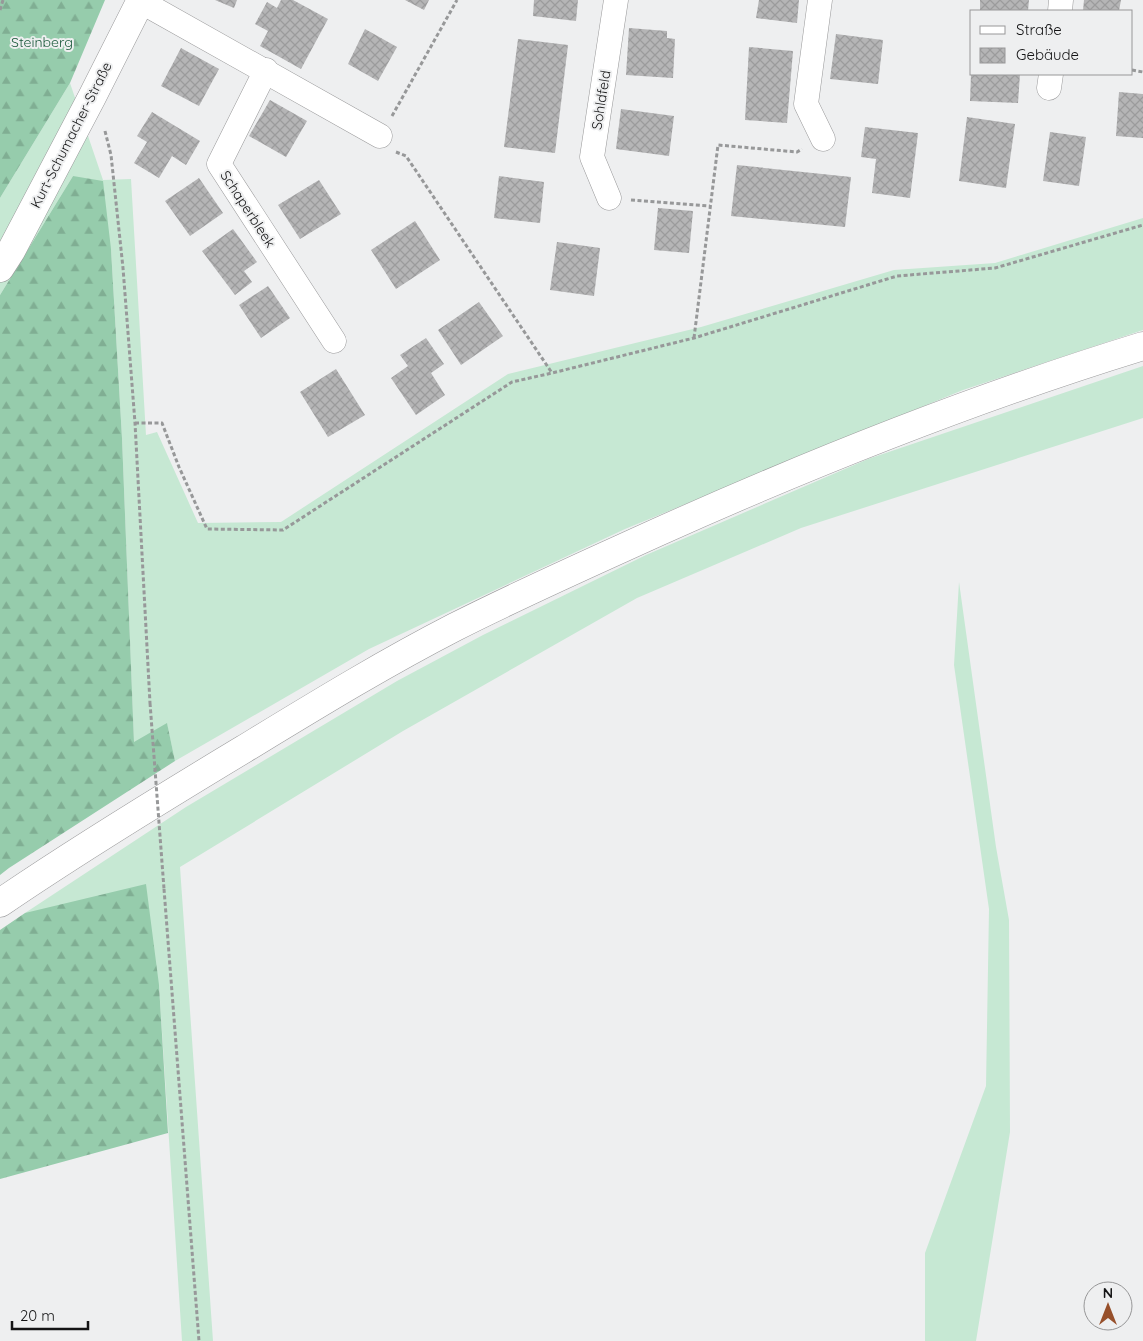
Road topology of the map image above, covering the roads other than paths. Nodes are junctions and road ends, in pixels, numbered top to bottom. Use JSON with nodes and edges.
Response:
{"nodes":[{"id":1,"x":140,"y":0,"type":"edge"},
{"id":2,"x":616,"y":0,"type":"edge"},
{"id":3,"x":820,"y":0,"type":"edge"},
{"id":4,"x":266,"y":70,"type":"junction"},
{"id":5,"x":380,"y":136,"type":"road end"},
{"id":6,"x":823,"y":139,"type":"road end"},
{"id":7,"x":609,"y":198,"type":"road end"},
{"id":8,"x":0,"y":268,"type":"edge"},
{"id":9,"x":334,"y":341,"type":"dead end"},
{"id":10,"x":1143,"y":346,"type":"edge"},
{"id":11,"x":0,"y":904,"type":"edge"}],
"edges":[{"from":1,"to":4,"type":"street"},
{"from":1,"to":8,"type":"main road","name":"Kurt-Schumacher-Straße"},
{"from":2,"to":7,"type":"street","name":"Sohldfeld"},
{"from":3,"to":6,"type":"street"},
{"from":4,"to":5,"type":"street"},
{"from":4,"to":9,"type":"street","name":"Schaperbleek"},
{"from":10,"to":11,"type":"main road"}]}
